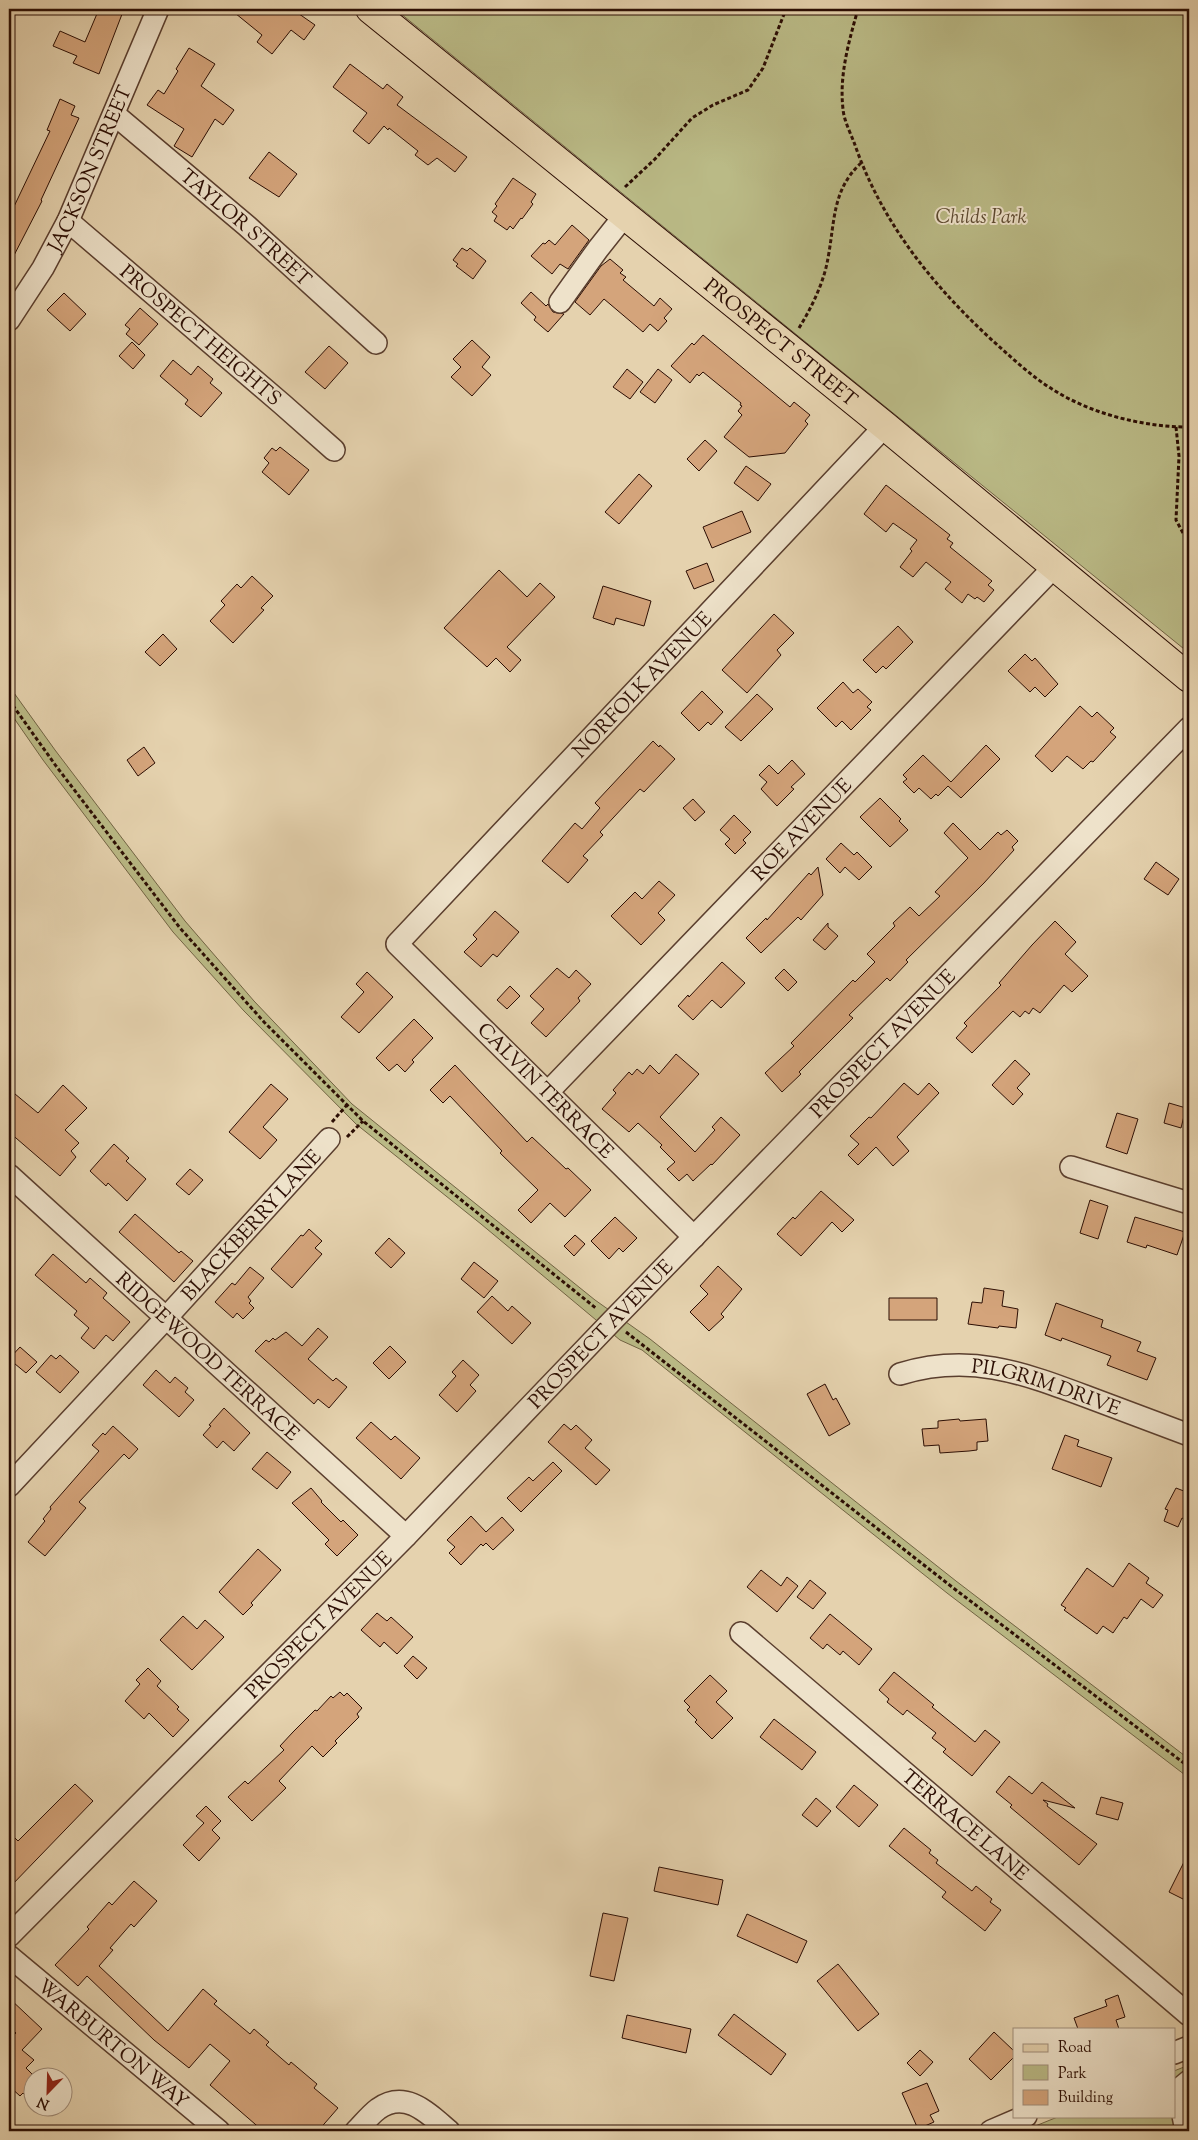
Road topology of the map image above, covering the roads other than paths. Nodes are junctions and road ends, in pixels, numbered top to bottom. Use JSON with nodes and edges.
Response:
{"nodes":[{"id":1,"x":158,"y":9,"type":"edge"},
{"id":2,"x":370,"y":9,"type":"edge"},
{"id":3,"x":114,"y":114,"type":"junction"},
{"id":4,"x":617,"y":209,"type":"junction"},
{"id":5,"x":68,"y":221,"type":"junction"},
{"id":6,"x":560,"y":302,"type":"dead end"},
{"id":7,"x":9,"y":320,"type":"edge"},
{"id":8,"x":376,"y":343,"type":"dead end"},
{"id":9,"x":886,"y":426,"type":"junction"},
{"id":10,"x":334,"y":450,"type":"dead end"},
{"id":11,"x":1055,"y":566,"type":"junction"},
{"id":12,"x":1189,"y":678,"type":"edge"},
{"id":13,"x":1189,"y":728,"type":"edge"},
{"id":14,"x":398,"y":944,"type":"joint"},
{"id":15,"x":548,"y":1092,"type":"junction"},
{"id":16,"x":329,"y":1139,"type":"dead end"},
{"id":17,"x":1071,"y":1167,"type":"dead end"},
{"id":18,"x":9,"y":1175,"type":"edge"},
{"id":19,"x":1189,"y":1203,"type":"edge"},
{"id":20,"x":694,"y":1237,"type":"junction"},
{"id":21,"x":166,"y":1318,"type":"junction"},
{"id":22,"x":900,"y":1374,"type":"dead end"},
{"id":23,"x":1189,"y":1435,"type":"edge"},
{"id":24,"x":9,"y":1486,"type":"edge"},
{"id":25,"x":406,"y":1536,"type":"junction"},
{"id":26,"x":741,"y":1633,"type":"dead end"},
{"id":27,"x":9,"y":1936,"type":"edge"},
{"id":28,"x":9,"y":1956,"type":"edge"},
{"id":29,"x":1189,"y":2015,"type":"edge"},
{"id":30,"x":1189,"y":2047,"type":"edge"},
{"id":31,"x":1176,"y":2052,"type":"edge"},
{"id":32,"x":1189,"y":2081,"type":"edge"},
{"id":33,"x":1021,"y":2118,"type":"edge"},
{"id":34,"x":219,"y":2131,"type":"edge"},
{"id":35,"x":356,"y":2131,"type":"edge"},
{"id":36,"x":449,"y":2131,"type":"edge"},
{"id":37,"x":991,"y":2131,"type":"edge"},
{"id":38,"x":1186,"y":2131,"type":"edge"}],
"edges":[{"from":1,"to":3,"type":"street","name":"JACKSON STREET"},
{"from":2,"to":4,"type":"main road","name":"PROSPECT STREET"},
{"from":3,"to":5,"type":"street","name":"JACKSON STREET"},
{"from":3,"to":8,"type":"street","name":"TAYLOR STREET"},
{"from":4,"to":6,"type":"street"},
{"from":4,"to":9,"type":"main road","name":"PROSPECT STREET"},
{"from":5,"to":7,"type":"street","name":"JACKSON STREET"},
{"from":5,"to":10,"type":"street","name":"PROSPECT HEIGHTS"},
{"from":9,"to":11,"type":"main road","name":"PROSPECT STREET"},
{"from":9,"to":14,"type":"street","name":"NORFOLK AVENUE"},
{"from":11,"to":12,"type":"main road","name":"PROSPECT STREET"},
{"from":11,"to":15,"type":"street","name":"ROE AVENUE"},
{"from":13,"to":20,"type":"street","name":"PROSPECT AVENUE"},
{"from":14,"to":15,"type":"street","name":"CALVIN TERRACE"},
{"from":15,"to":20,"type":"street","name":"CALVIN TERRACE"},
{"from":16,"to":21,"type":"street","name":"BLACKBERRY LANE"},
{"from":17,"to":19,"type":"street"},
{"from":18,"to":21,"type":"street","name":"RIDGEWOOD TERRACE"},
{"from":20,"to":25,"type":"street","name":"PROSPECT AVENUE"},
{"from":21,"to":24,"type":"street","name":"BLACKBERRY LANE"},
{"from":21,"to":25,"type":"street","name":"RIDGEWOOD TERRACE"},
{"from":22,"to":23,"type":"street","name":"PILGRIM DRIVE"},
{"from":25,"to":27,"type":"street","name":"PROSPECT AVENUE"},
{"from":26,"to":29,"type":"street","name":"TERRACE LANE"},
{"from":28,"to":34,"type":"street","name":"WARBURTON WAY"},
{"from":30,"to":31,"type":"street"},
{"from":32,"to":38,"type":"street"},
{"from":33,"to":37,"type":"street"},
{"from":35,"to":36,"type":"street"}]}
